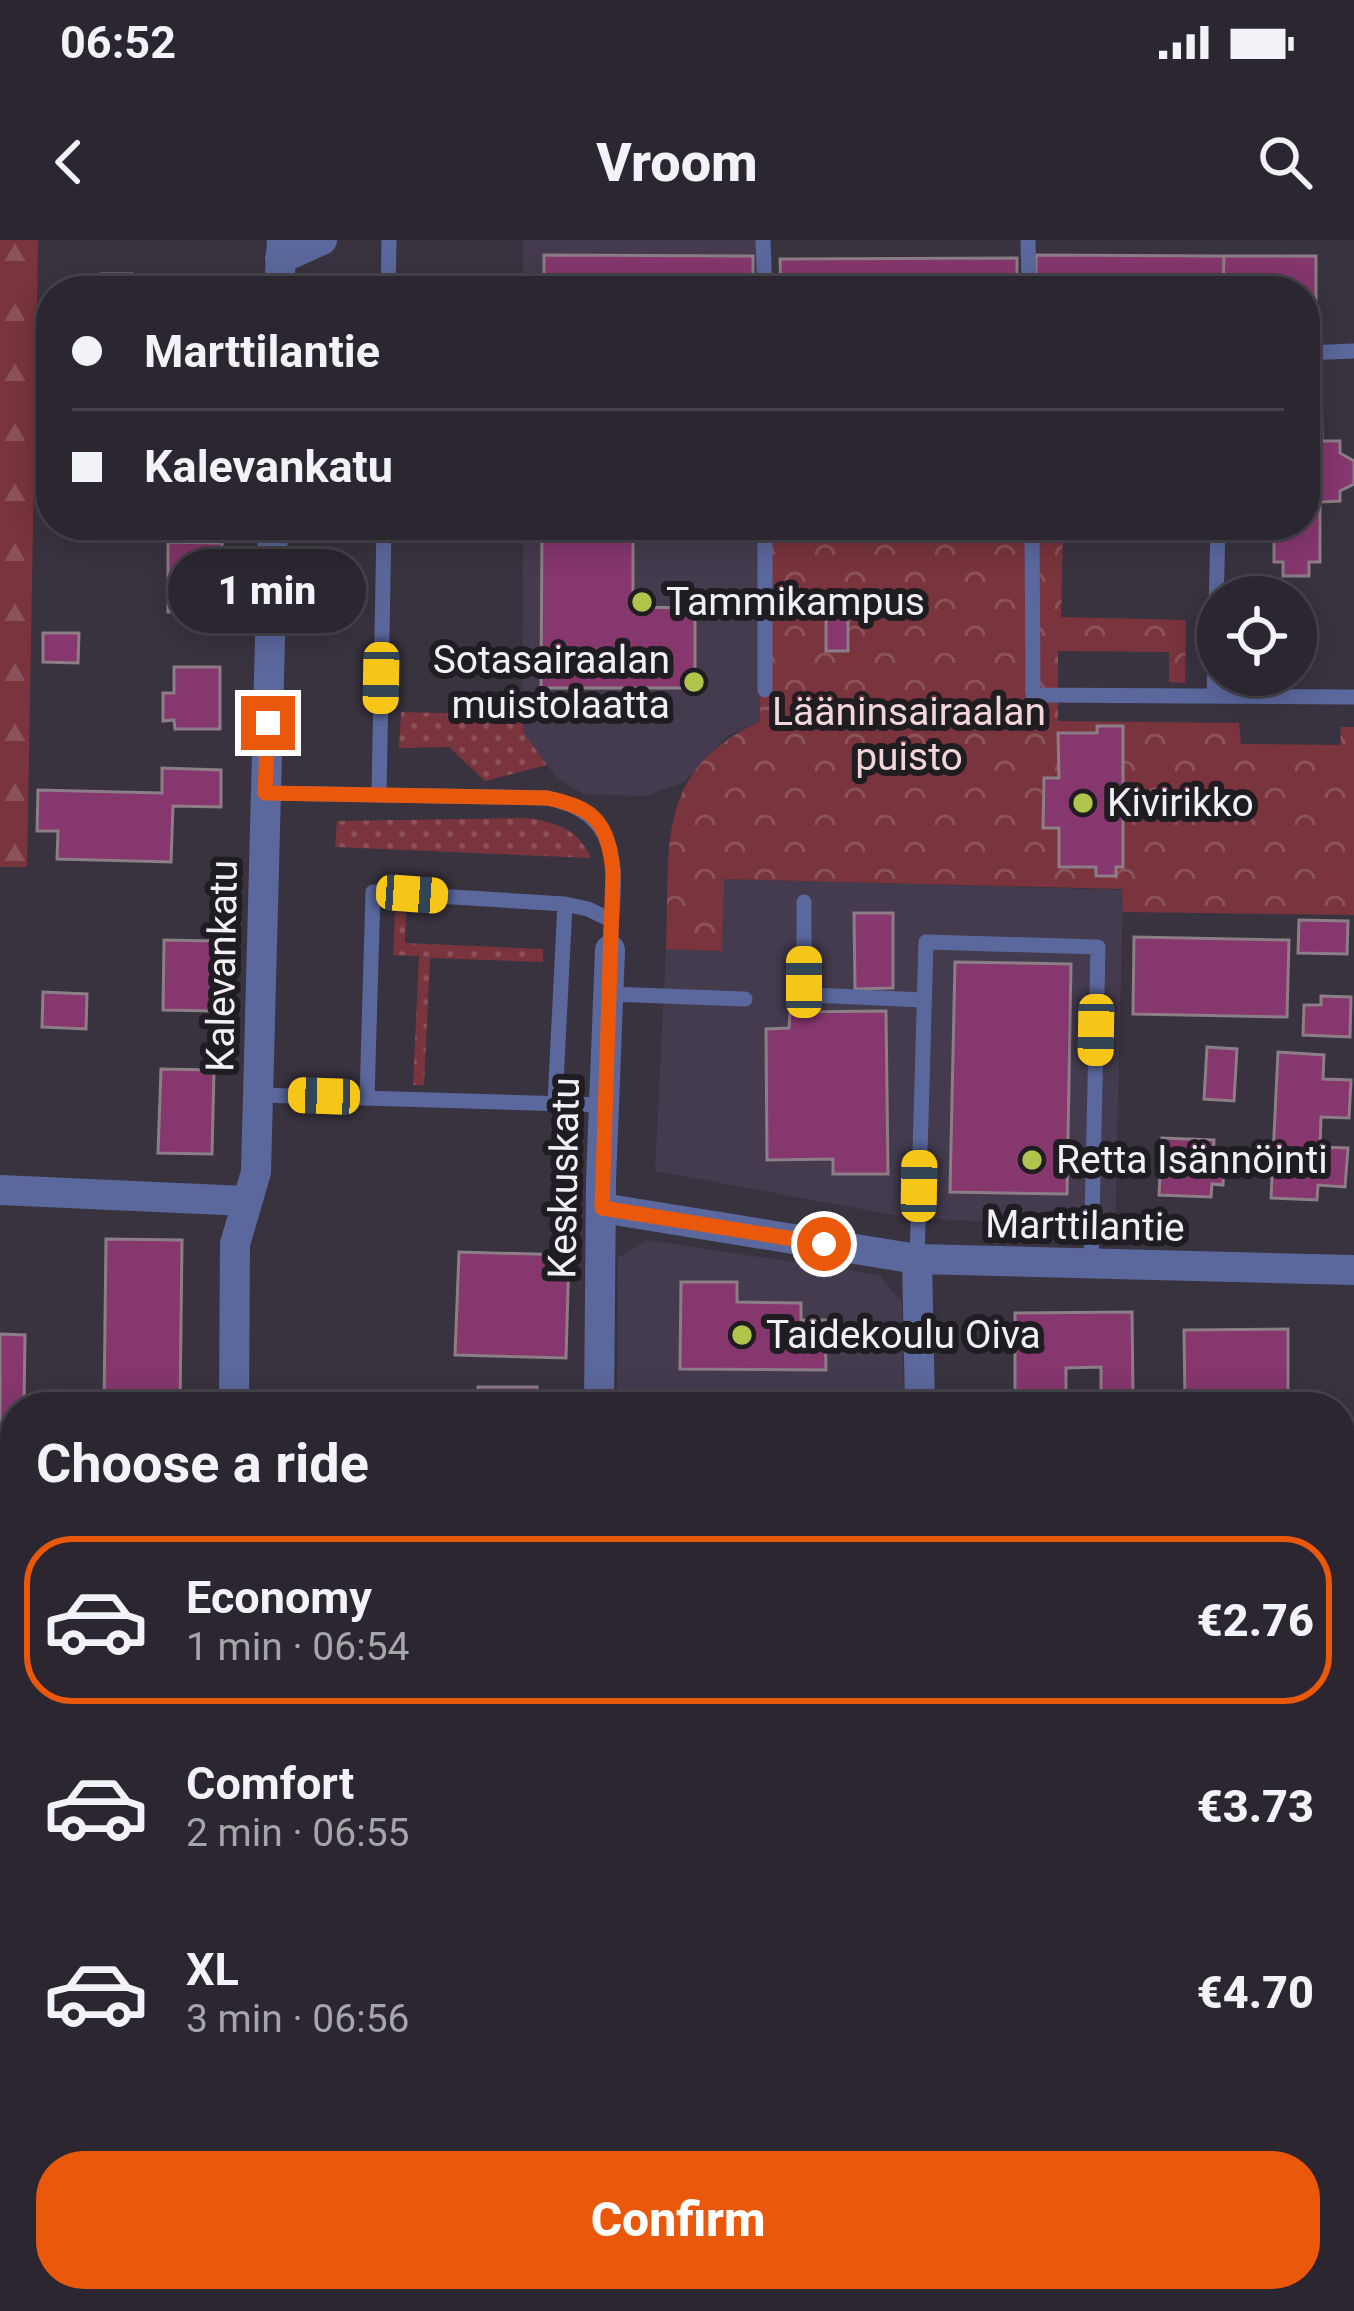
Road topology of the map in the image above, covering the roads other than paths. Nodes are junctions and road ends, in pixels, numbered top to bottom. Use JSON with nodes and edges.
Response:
{"nodes":[{"id":1,"x":322,"y":240,"type":"edge"},
{"id":2,"x":389,"y":240,"type":"edge"},
{"id":3,"x":763,"y":240,"type":"edge"},
{"id":4,"x":1028,"y":240,"type":"edge"},
{"id":5,"x":281,"y":249,"type":"edge"},
{"id":6,"x":388,"y":276,"type":"edge"},
{"id":7,"x":764,"y":276,"type":"edge"},
{"id":8,"x":1029,"y":276,"type":"edge"},
{"id":9,"x":1354,"y":351,"type":"edge"},
{"id":10,"x":1320,"y":352,"type":"edge"},
{"id":11,"x":273,"y":540,"type":"edge"},
{"id":12,"x":384,"y":540,"type":"edge"},
{"id":13,"x":765,"y":540,"type":"edge"},
{"id":14,"x":1032,"y":540,"type":"edge"},
{"id":15,"x":1219,"y":540,"type":"edge"},
{"id":16,"x":1218,"y":576,"type":"edge"},
{"id":17,"x":765,"y":690,"type":"dead end"},
{"id":18,"x":1197,"y":696,"type":"edge"},
{"id":19,"x":1214,"y":696,"type":"edge"},
{"id":20,"x":1354,"y":697,"type":"edge"},
{"id":21,"x":265,"y":793,"type":"junction"},
{"id":22,"x":379,"y":795,"type":"junction"},
{"id":23,"x":804,"y":902,"type":"dead end"},
{"id":24,"x":566,"y":904,"type":"junction"},
{"id":25,"x":610,"y":935,"type":"junction"},
{"id":26,"x":608,"y":994,"type":"junction"},
{"id":27,"x":745,"y":999,"type":"dead end"},
{"id":28,"x":924,"y":1000,"type":"junction"},
{"id":29,"x":258,"y":1094,"type":"junction"},
{"id":30,"x":368,"y":1098,"type":"junction"},
{"id":31,"x":555,"y":1103,"type":"junction"},
{"id":32,"x":604,"y":1105,"type":"junction"},
{"id":33,"x":0,"y":1190,"type":"edge"},
{"id":34,"x":246,"y":1201,"type":"junction"},
{"id":35,"x":602,"y":1208,"type":"junction"},
{"id":36,"x":917,"y":1259,"type":"junction"},
{"id":37,"x":1091,"y":1265,"type":"junction"},
{"id":38,"x":1354,"y":1270,"type":"edge"},
{"id":39,"x":234,"y":1392,"type":"edge"},
{"id":40,"x":599,"y":1392,"type":"edge"},
{"id":41,"x":920,"y":1392,"type":"edge"}],
"edges":[{"from":1,"to":5,"type":"street"},
{"from":2,"to":6,"type":"lane"},
{"from":3,"to":7,"type":"lane"},
{"from":4,"to":8,"type":"lane"},
{"from":9,"to":10,"type":"lane"},
{"from":11,"to":21,"type":"street","name":"Kalevankatu"},
{"from":12,"to":22,"type":"lane"},
{"from":13,"to":17,"type":"lane"},
{"from":14,"to":18,"type":"lane"},
{"from":15,"to":16,"type":"lane"},
{"from":19,"to":20,"type":"lane"},
{"from":21,"to":22,"type":"lane"},
{"from":21,"to":29,"type":"street","name":"Kalevankatu"},
{"from":22,"to":25,"type":"lane"},
{"from":23,"to":28,"type":"lane"},
{"from":24,"to":25,"type":"lane"},
{"from":24,"to":30,"type":"lane"},
{"from":24,"to":31,"type":"lane"},
{"from":25,"to":26,"type":"street","name":"Keskuskatu"},
{"from":26,"to":27,"type":"lane"},
{"from":26,"to":32,"type":"street","name":"Keskuskatu"},
{"from":28,"to":36,"type":"lane"},
{"from":28,"to":37,"type":"lane"},
{"from":29,"to":30,"type":"lane"},
{"from":29,"to":34,"type":"street","name":"Kalevankatu"},
{"from":30,"to":31,"type":"lane"},
{"from":31,"to":32,"type":"lane"},
{"from":32,"to":35,"type":"street","name":"Keskuskatu"},
{"from":33,"to":34,"type":"street"},
{"from":34,"to":39,"type":"street","name":"Kalevankatu"},
{"from":35,"to":36,"type":"street","name":"Marttilantie"},
{"from":35,"to":40,"type":"street","name":"Keskuskatu"},
{"from":36,"to":37,"type":"street","name":"Marttilantie"},
{"from":36,"to":41,"type":"street"},
{"from":37,"to":38,"type":"street","name":"Marttilantie"}]}
